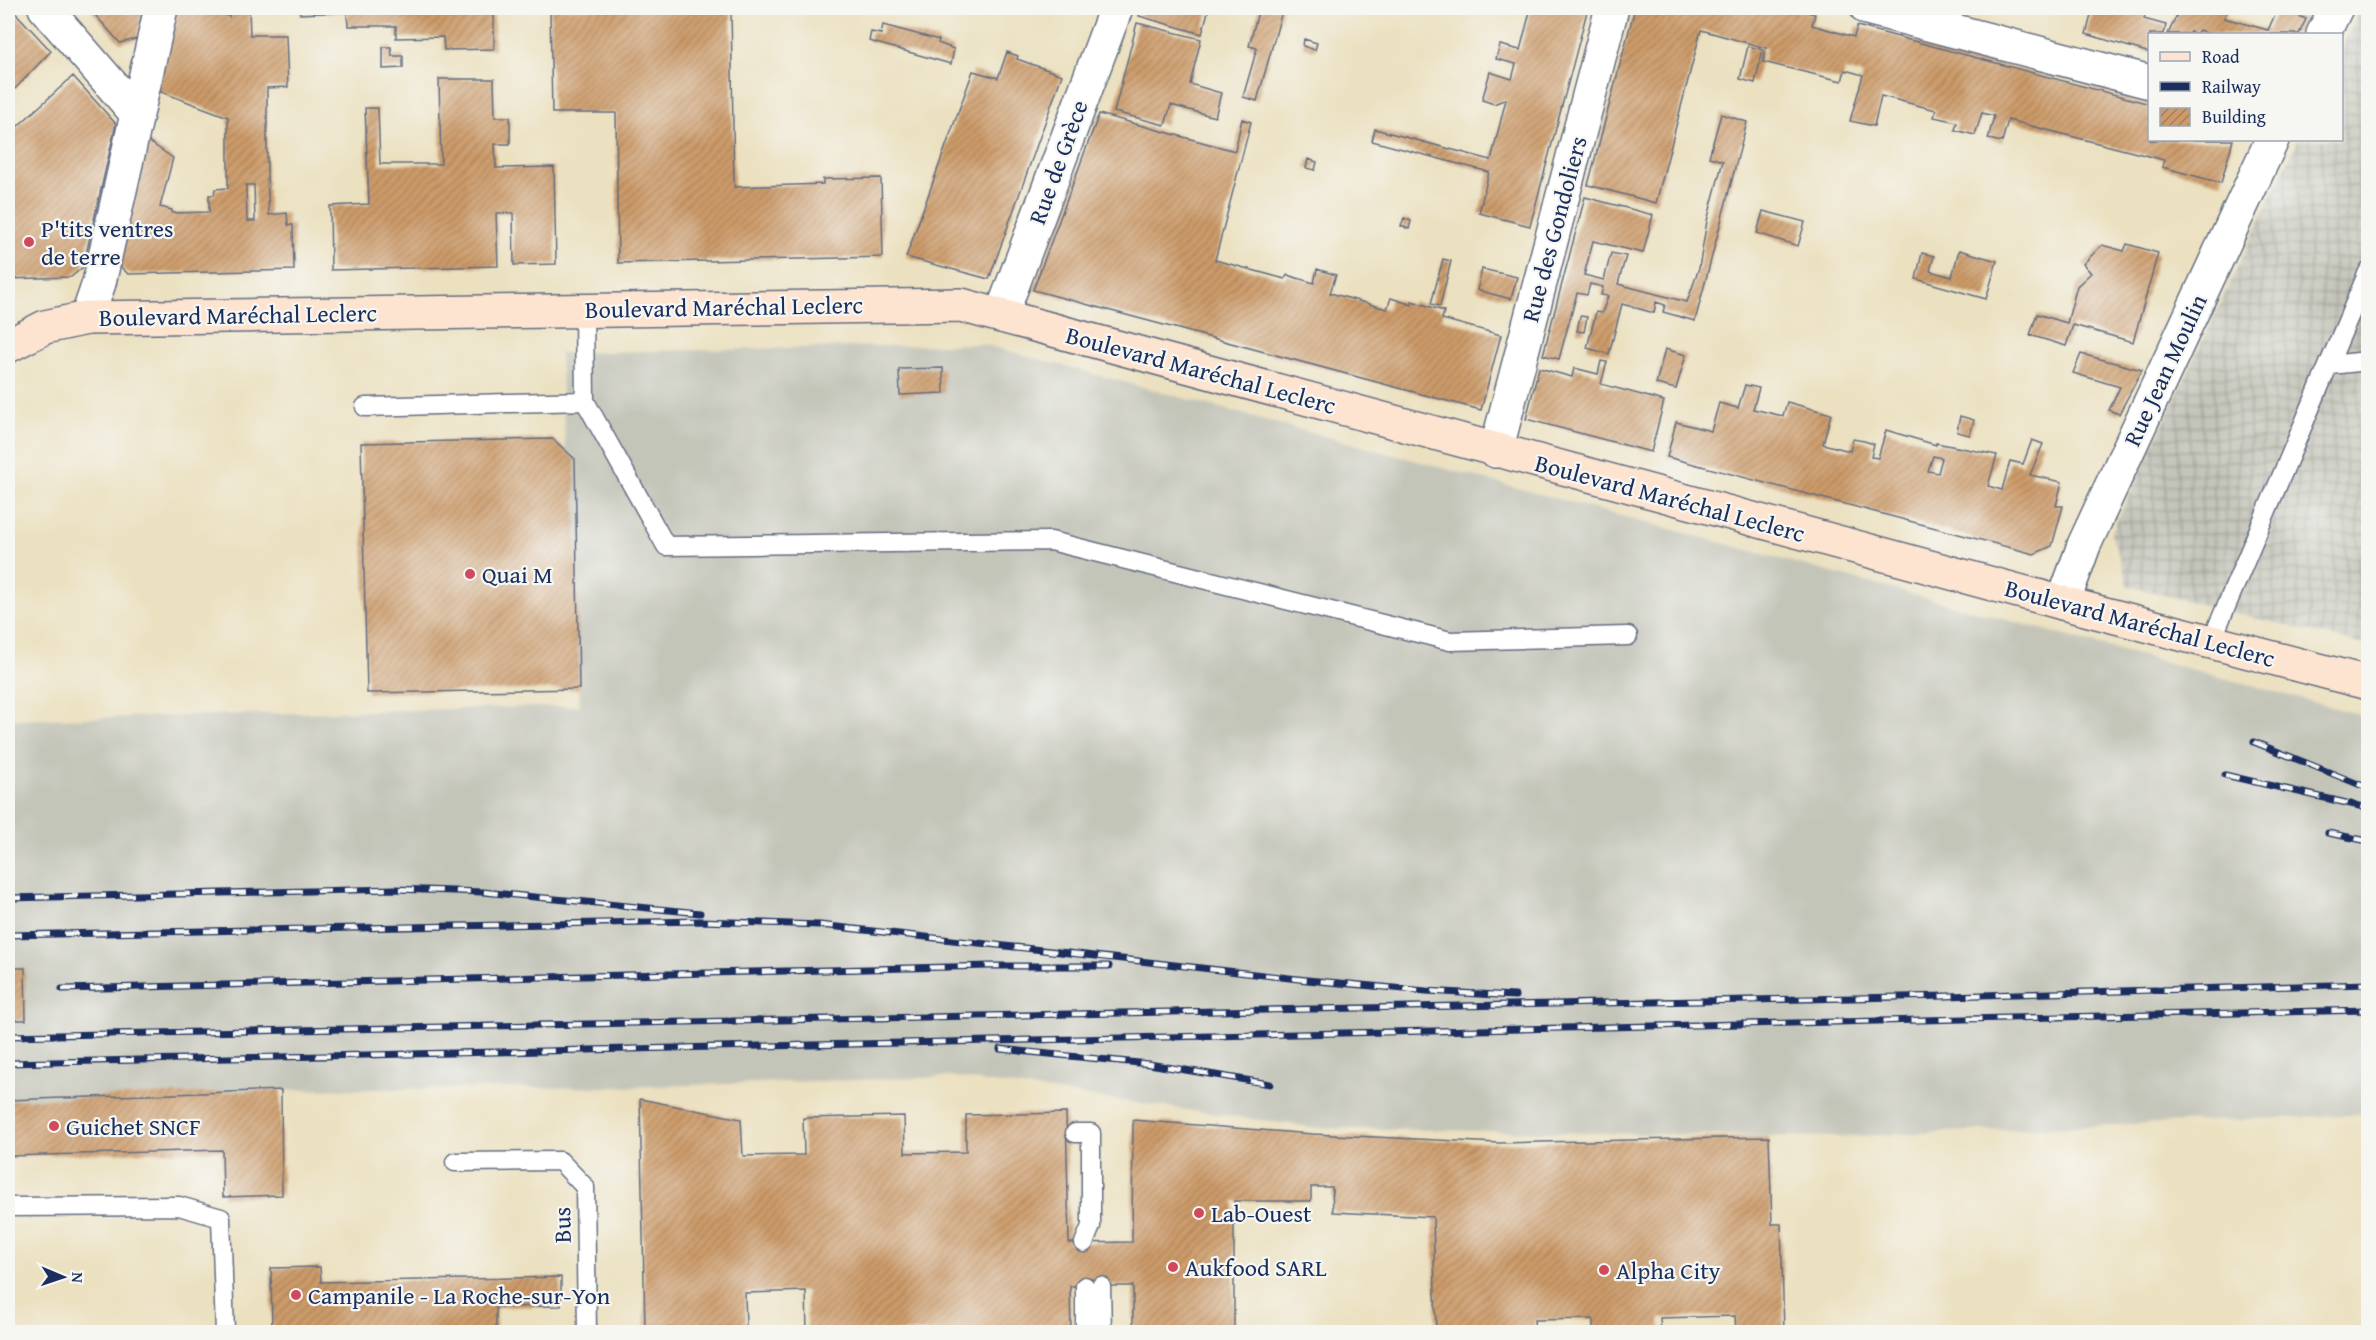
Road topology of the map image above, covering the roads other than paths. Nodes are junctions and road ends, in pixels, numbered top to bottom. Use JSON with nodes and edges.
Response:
{"nodes":[{"id":1,"x":45,"y":8,"type":"edge"},
{"id":2,"x":161,"y":8,"type":"edge"},
{"id":3,"x":1116,"y":8,"type":"edge"},
{"id":4,"x":1612,"y":8,"type":"edge"},
{"id":5,"x":1867,"y":8,"type":"edge"},
{"id":6,"x":2336,"y":8,"type":"edge"},
{"id":7,"x":2324,"y":33,"type":"edge"},
{"id":8,"x":2148,"y":81,"type":"edge"},
{"id":9,"x":136,"y":113,"type":"junction"},
{"id":10,"x":2272,"y":141,"type":"edge"},
{"id":11,"x":2368,"y":272,"type":"edge"},
{"id":12,"x":584,"y":309,"type":"junction"},
{"id":13,"x":1001,"y":315,"type":"junction"},
{"id":14,"x":87,"y":318,"type":"junction"},
{"id":15,"x":8,"y":346,"type":"edge"},
{"id":16,"x":2368,"y":361,"type":"edge"},
{"id":17,"x":2330,"y":365,"type":"junction"},
{"id":18,"x":585,"y":400,"type":"junction"},
{"id":19,"x":365,"y":407,"type":"dead end"},
{"id":20,"x":1496,"y":451,"type":"junction"},
{"id":21,"x":2063,"y":603,"type":"junction"},
{"id":22,"x":1628,"y":636,"type":"dead end"},
{"id":23,"x":2211,"y":642,"type":"junction"},
{"id":24,"x":2368,"y":682,"type":"edge"},
{"id":25,"x":1075,"y":1133,"type":"dead end"},
{"id":26,"x":455,"y":1162,"type":"dead end"},
{"id":27,"x":8,"y":1207,"type":"edge"},
{"id":28,"x":1092,"y":1237,"type":"dead end"},
{"id":29,"x":225,"y":1332,"type":"edge"},
{"id":30,"x":587,"y":1332,"type":"edge"},
{"id":31,"x":1085,"y":1332,"type":"edge"},
{"id":32,"x":1102,"y":1332,"type":"edge"}],
"edges":[{"from":1,"to":9,"type":"street"},
{"from":2,"to":9,"type":"street"},
{"from":3,"to":13,"type":"street","name":"Rue de Grèce"},
{"from":4,"to":20,"type":"street","name":"Rue des Gondoliers"},
{"from":5,"to":8,"type":"street"},
{"from":6,"to":7,"type":"street"},
{"from":9,"to":14,"type":"street"},
{"from":10,"to":21,"type":"street","name":"Rue Jean Moulin"},
{"from":11,"to":17,"type":"lane"},
{"from":12,"to":13,"type":"street","name":"Boulevard Maréchal Leclerc"},
{"from":12,"to":14,"type":"street","name":"Boulevard Maréchal Leclerc"},
{"from":12,"to":18,"type":"lane"},
{"from":13,"to":20,"type":"street","name":"Boulevard Maréchal Leclerc"},
{"from":14,"to":15,"type":"street","name":"Boulevard Maréchal Leclerc"},
{"from":16,"to":17,"type":"lane"},
{"from":17,"to":23,"type":"lane"},
{"from":18,"to":19,"type":"lane"},
{"from":18,"to":22,"type":"lane"},
{"from":20,"to":21,"type":"street","name":"Boulevard Maréchal Leclerc"},
{"from":21,"to":23,"type":"street","name":"Boulevard Maréchal Leclerc"},
{"from":23,"to":24,"type":"street","name":"Boulevard Maréchal Leclerc"},
{"from":25,"to":28,"type":"lane"},
{"from":26,"to":30,"type":"lane","name":"Bus"},
{"from":27,"to":29,"type":"lane"},
{"from":31,"to":32,"type":"lane"}]}
